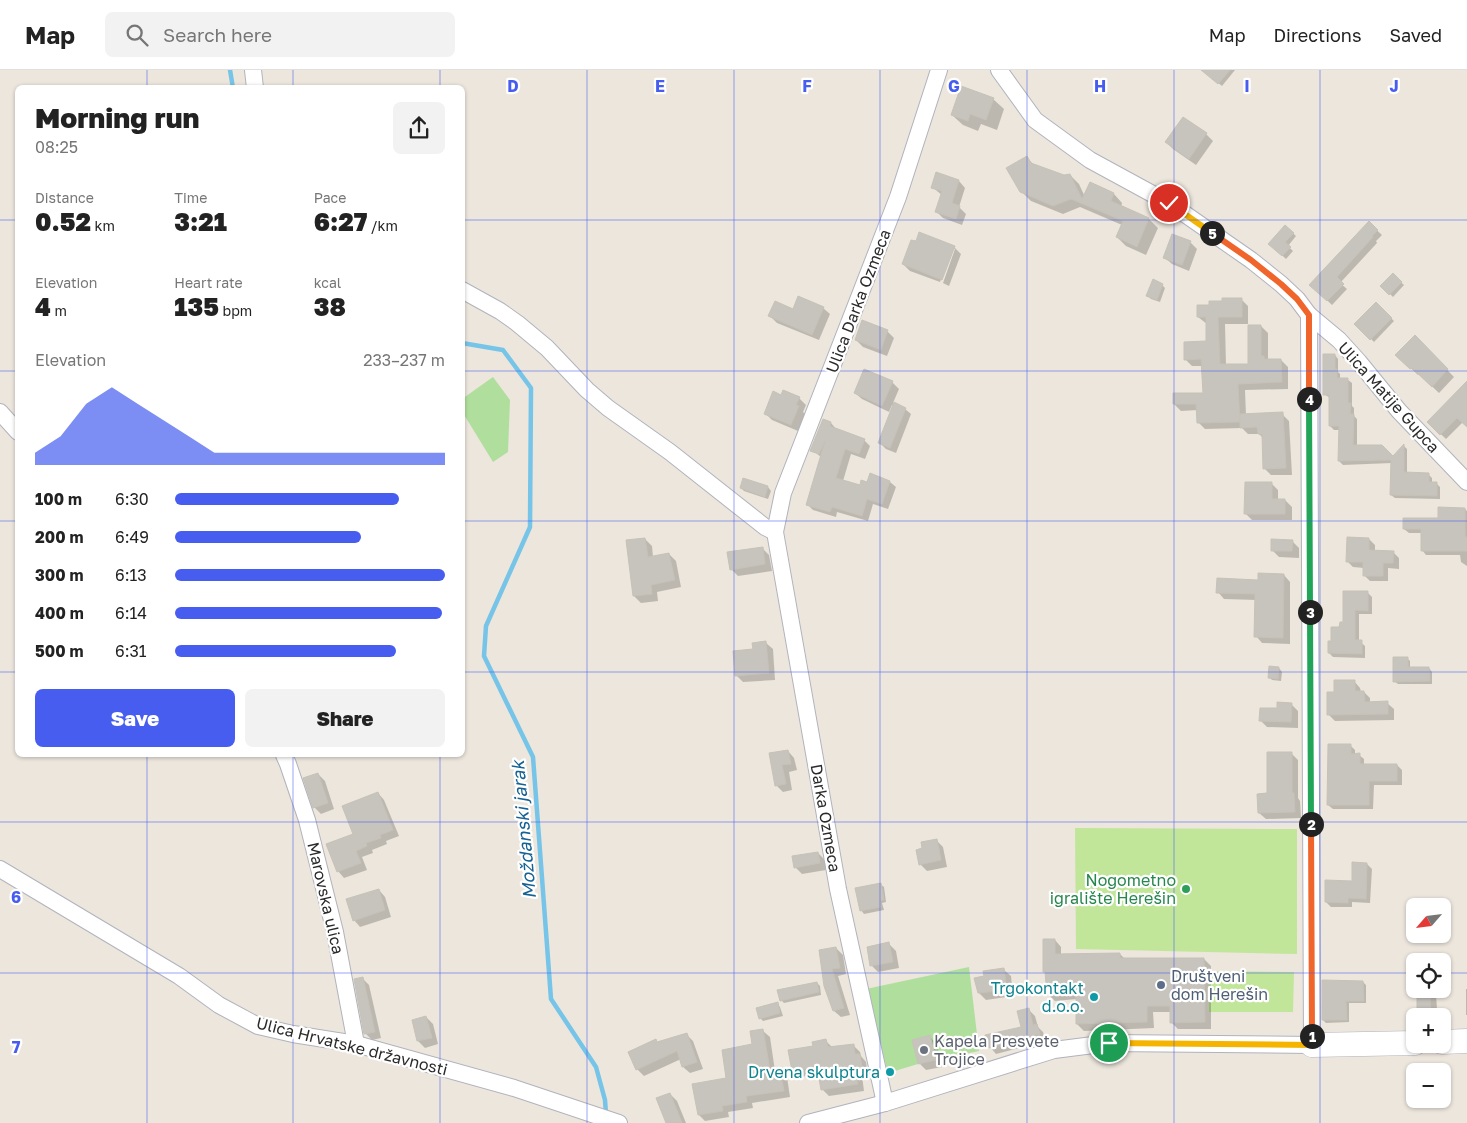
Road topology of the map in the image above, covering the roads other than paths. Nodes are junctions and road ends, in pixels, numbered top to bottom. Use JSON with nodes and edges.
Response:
{"nodes":[{"id":1,"x":253,"y":70,"type":"edge"},
{"id":2,"x":939,"y":70,"type":"edge"},
{"id":3,"x":999,"y":70,"type":"edge"},
{"id":4,"x":255,"y":85,"type":"edge"},
{"id":5,"x":465,"y":292,"type":"edge"},
{"id":6,"x":1309,"y":315,"type":"junction"},
{"id":7,"x":1339,"y":340,"type":"junction"},
{"id":8,"x":1309,"y":353,"type":"junction"},
{"id":9,"x":0,"y":412,"type":"edge"},
{"id":10,"x":15,"y":429,"type":"edge"},
{"id":11,"x":1467,"y":482,"type":"edge"},
{"id":12,"x":775,"y":532,"type":"junction"},
{"id":13,"x":285,"y":757,"type":"edge"},
{"id":14,"x":0,"y":869,"type":"edge"},
{"id":15,"x":1451,"y":1042,"type":"edge"},
{"id":16,"x":1467,"y":1042,"type":"edge"},
{"id":17,"x":1406,"y":1043,"type":"edge"},
{"id":18,"x":356,"y":1044,"type":"junction"},
{"id":19,"x":1312,"y":1045,"type":"junction"},
{"id":20,"x":885,"y":1103,"type":"junction"},
{"id":21,"x":619,"y":1123,"type":"edge"},
{"id":22,"x":808,"y":1123,"type":"edge"}],
"edges":[{"from":1,"to":4,"type":"street"},
{"from":2,"to":12,"type":"street","name":"Ulica Darka Ozmeca"},
{"from":3,"to":6,"type":"street","name":"Ulica Matije Gupca"},
{"from":5,"to":12,"type":"street"},
{"from":6,"to":7,"type":"street","name":"Ulica Matije Gupca"},
{"from":6,"to":8,"type":"street"},
{"from":7,"to":8,"type":"street"},
{"from":7,"to":11,"type":"street","name":"Ulica Matije Gupca"},
{"from":8,"to":19,"type":"street"},
{"from":9,"to":10,"type":"street"},
{"from":12,"to":20,"type":"street","name":"Darka Ozmeca"},
{"from":13,"to":18,"type":"street","name":"Marovska ulica"},
{"from":14,"to":18,"type":"street","name":"Ulica Hrvatske državnosti"},
{"from":15,"to":16,"type":"main road"},
{"from":17,"to":19,"type":"main road"},
{"from":18,"to":21,"type":"street","name":"Ulica Hrvatske državnosti"},
{"from":19,"to":20,"type":"street"},
{"from":20,"to":22,"type":"street"}]}
